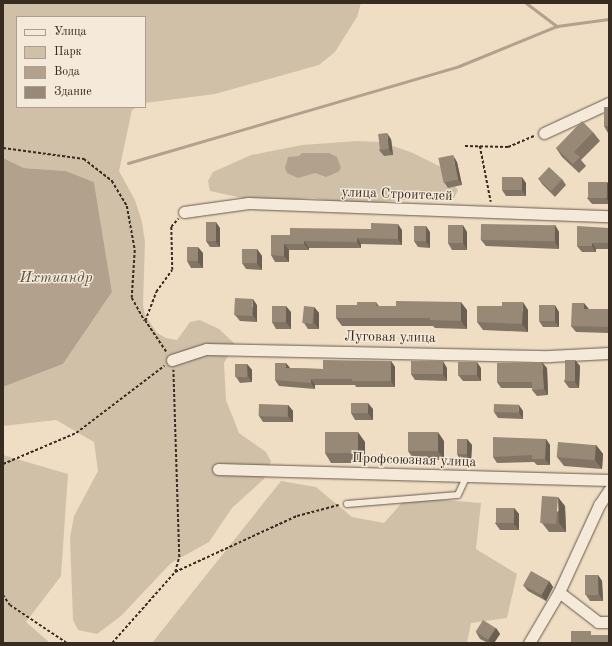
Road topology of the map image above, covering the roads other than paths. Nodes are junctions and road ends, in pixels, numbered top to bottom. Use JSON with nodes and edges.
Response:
{"nodes":[{"id":1,"x":609,"y":103,"type":"edge"},
{"id":2,"x":544,"y":133,"type":"road end"},
{"id":3,"x":184,"y":212,"type":"road end"},
{"id":4,"x":609,"y":216,"type":"edge"},
{"id":5,"x":609,"y":353,"type":"edge"},
{"id":6,"x":172,"y":360,"type":"road end"},
{"id":7,"x":218,"y":469,"type":"dead end"},
{"id":8,"x":467,"y":476,"type":"junction"},
{"id":9,"x":609,"y":480,"type":"edge"},
{"id":10,"x":609,"y":490,"type":"edge"},
{"id":11,"x":347,"y":504,"type":"road end"},
{"id":12,"x":559,"y":592,"type":"junction"},
{"id":13,"x":609,"y":622,"type":"edge"},
{"id":14,"x":529,"y":643,"type":"edge"}],
"edges":[{"from":1,"to":2,"type":"street"},
{"from":3,"to":4,"type":"street","name":"улица Строителей"},
{"from":5,"to":6,"type":"street","name":"Луговая улица"},
{"from":7,"to":8,"type":"street","name":"Профсоюзная улица"},
{"from":8,"to":9,"type":"street","name":"Профсоюзная улица"},
{"from":8,"to":11,"type":"lane"},
{"from":10,"to":12,"type":"street"},
{"from":12,"to":13,"type":"street"},
{"from":12,"to":14,"type":"street"}]}
